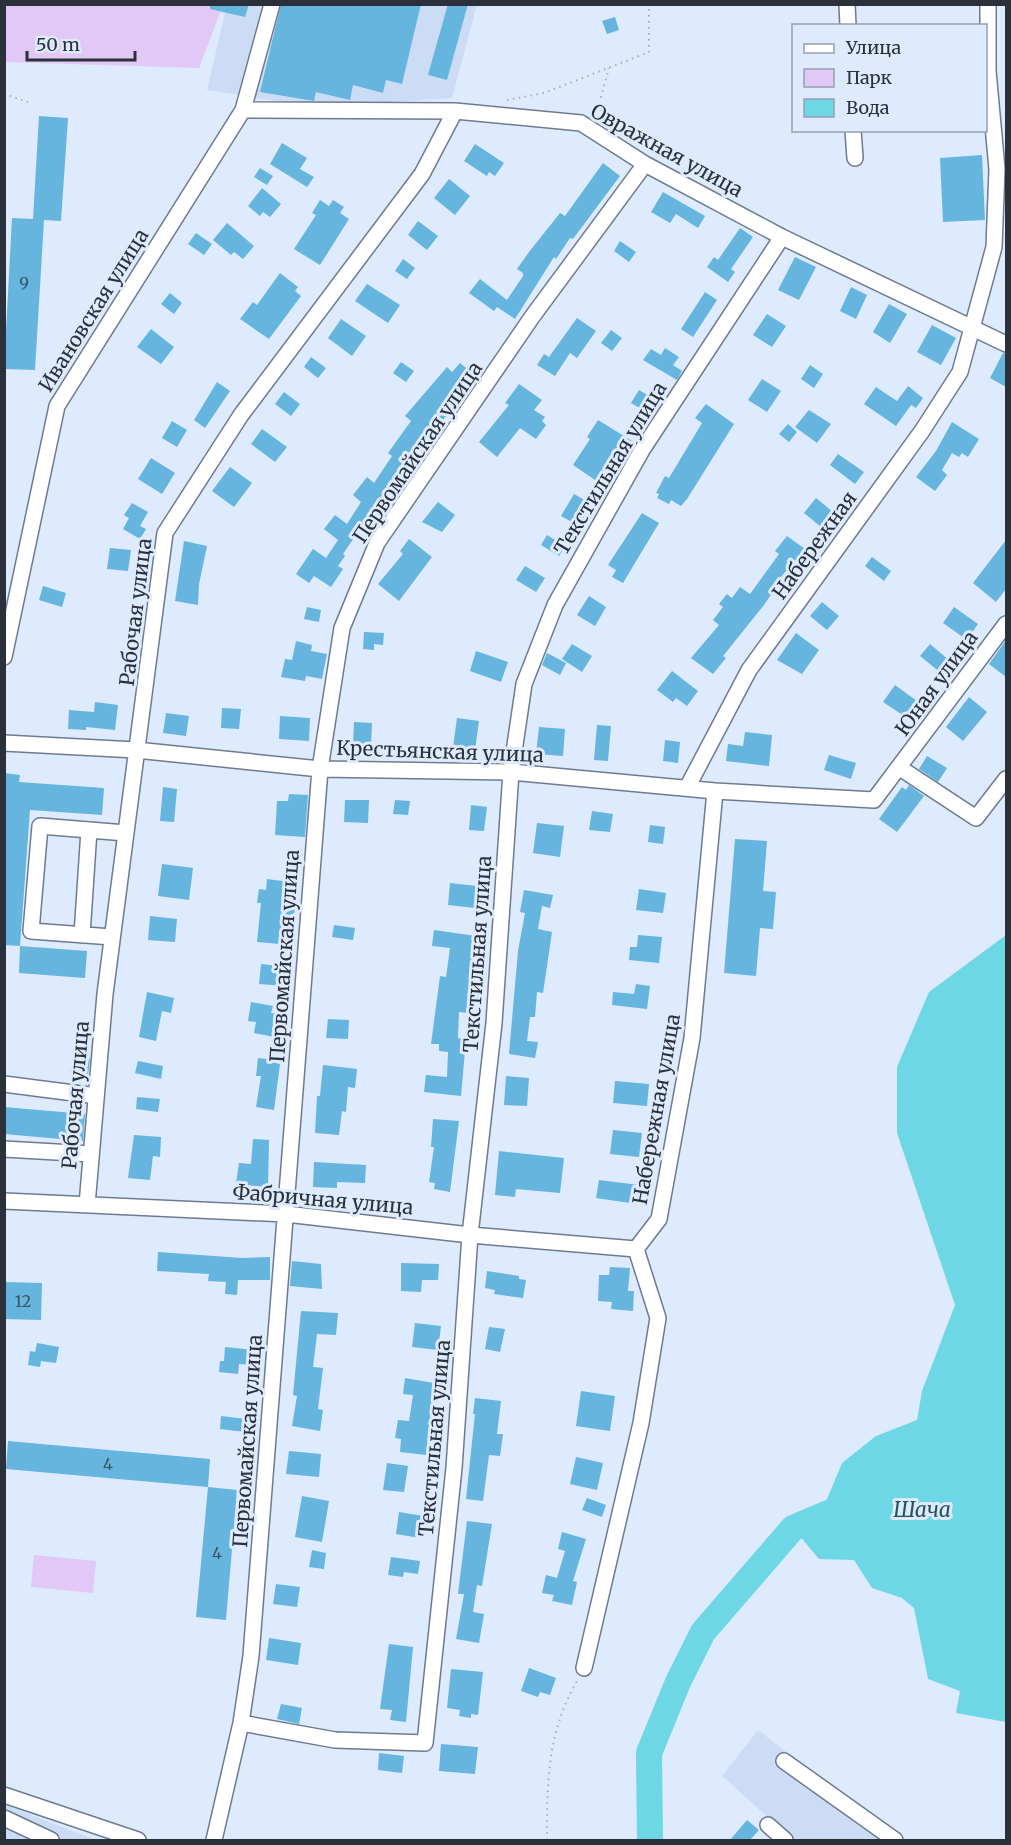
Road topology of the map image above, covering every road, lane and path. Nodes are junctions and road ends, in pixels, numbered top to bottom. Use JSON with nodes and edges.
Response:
{"nodes":[{"id":1,"x":272,"y":4,"type":"edge"},
{"id":2,"x":649,"y":4,"type":"edge"},
{"id":3,"x":847,"y":4,"type":"edge"},
{"id":4,"x":988,"y":4,"type":"edge"},
{"id":5,"x":848,"y":24,"type":"edge"},
{"id":6,"x":609,"y":68,"type":"junction"},
{"id":7,"x":4,"y":94,"type":"edge"},
{"id":8,"x":502,"y":101,"type":"dead end"},
{"id":9,"x":28,"y":102,"type":"dead end"},
{"id":10,"x":243,"y":110,"type":"junction"},
{"id":11,"x":455,"y":111,"type":"junction"},
{"id":12,"x":581,"y":123,"type":"junction"},
{"id":13,"x":853,"y":132,"type":"edge"},
{"id":14,"x":855,"y":158,"type":"dead end"},
{"id":15,"x":645,"y":164,"type":"junction"},
{"id":16,"x":782,"y":237,"type":"junction"},
{"id":17,"x":974,"y":329,"type":"junction"},
{"id":18,"x":1006,"y":344,"type":"edge"},
{"id":19,"x":1006,"y":624,"type":"edge"},
{"id":20,"x":4,"y":657,"type":"edge"},
{"id":21,"x":4,"y":743,"type":"edge"},
{"id":22,"x":136,"y":750,"type":"junction"},
{"id":23,"x":900,"y":768,"type":"junction"},
{"id":24,"x":320,"y":769,"type":"junction"},
{"id":25,"x":511,"y":772,"type":"junction"},
{"id":26,"x":1006,"y":779,"type":"edge"},
{"id":27,"x":688,"y":786,"type":"junction"},
{"id":28,"x":715,"y":791,"type":"junction"},
{"id":29,"x":874,"y":800,"type":"joint"},
{"id":30,"x":89,"y":830,"type":"junction"},
{"id":31,"x":126,"y":833,"type":"junction"},
{"id":32,"x":82,"y":935,"type":"junction"},
{"id":33,"x":112,"y":937,"type":"junction"},
{"id":34,"x":4,"y":1084,"type":"edge"},
{"id":35,"x":89,"y":1095,"type":"dead end"},
{"id":36,"x":4,"y":1149,"type":"edge"},
{"id":37,"x":91,"y":1154,"type":"junction"},
{"id":38,"x":4,"y":1201,"type":"edge"},
{"id":39,"x":87,"y":1205,"type":"junction"},
{"id":40,"x":286,"y":1214,"type":"junction"},
{"id":41,"x":470,"y":1235,"type":"junction"},
{"id":42,"x":636,"y":1249,"type":"junction"},
{"id":43,"x":584,"y":1668,"type":"joint"},
{"id":44,"x":241,"y":1723,"type":"junction"},
{"id":45,"x":784,"y":1761,"type":"dead end"},
{"id":46,"x":4,"y":1795,"type":"edge"},
{"id":47,"x":4,"y":1818,"type":"edge"},
{"id":48,"x":768,"y":1825,"type":"dead end"},
{"id":49,"x":51,"y":1840,"type":"edge"},
{"id":50,"x":138,"y":1840,"type":"edge"},
{"id":51,"x":214,"y":1840,"type":"edge"},
{"id":52,"x":547,"y":1840,"type":"edge"},
{"id":53,"x":785,"y":1840,"type":"edge"},
{"id":54,"x":895,"y":1840,"type":"edge"}],
"edges":[{"from":1,"to":10,"type":"street","name":"Ивановская улица"},
{"from":2,"to":6,"type":"path"},
{"from":3,"to":5,"type":"street"},
{"from":4,"to":17,"type":"street","name":"Набережная"},
{"from":6,"to":8,"type":"path"},
{"from":6,"to":12,"type":"path"},
{"from":7,"to":9,"type":"path"},
{"from":10,"to":11,"type":"street","name":"Овражная улица"},
{"from":10,"to":20,"type":"street","name":"Ивановская улица"},
{"from":11,"to":12,"type":"street","name":"Овражная улица"},
{"from":11,"to":22,"type":"street","name":"Рабочая улица"},
{"from":12,"to":15,"type":"street","name":"Овражная улица"},
{"from":13,"to":14,"type":"street"},
{"from":15,"to":16,"type":"street","name":"Овражная улица"},
{"from":15,"to":24,"type":"street","name":"Первомайская улица"},
{"from":16,"to":17,"type":"street","name":"Овражная улица"},
{"from":16,"to":25,"type":"street","name":"Текстильная улица"},
{"from":17,"to":18,"type":"street","name":"Овражная улица"},
{"from":17,"to":27,"type":"street","name":"Набережная"},
{"from":19,"to":23,"type":"street","name":"Юная улица"},
{"from":21,"to":22,"type":"street","name":"Крестьянская улица"},
{"from":22,"to":24,"type":"street","name":"Крестьянская улица"},
{"from":22,"to":31,"type":"street","name":"Рабочая улица"},
{"from":23,"to":26,"type":"street","name":"Юная улица"},
{"from":23,"to":29,"type":"street","name":"Юная улица"},
{"from":24,"to":25,"type":"street","name":"Крестьянская улица"},
{"from":24,"to":40,"type":"street","name":"Первомайская улица"},
{"from":25,"to":27,"type":"street","name":"Крестьянская улица"},
{"from":25,"to":41,"type":"street","name":"Текстильная улица"},
{"from":27,"to":28,"type":"street","name":"Крестьянская улица"},
{"from":28,"to":29,"type":"street","name":"Крестьянская улица"},
{"from":28,"to":42,"type":"street","name":"Набережная улица"},
{"from":30,"to":31,"type":"street"},
{"from":30,"to":32,"type":"street"},
{"from":30,"to":32,"type":"street"},
{"from":31,"to":33,"type":"street","name":"Рабочая улица"},
{"from":32,"to":33,"type":"street"},
{"from":33,"to":37,"type":"street","name":"Рабочая улица"},
{"from":34,"to":35,"type":"street"},
{"from":36,"to":37,"type":"street"},
{"from":37,"to":39,"type":"street","name":"Рабочая улица"},
{"from":38,"to":39,"type":"street","name":"Фабричная улица"},
{"from":39,"to":40,"type":"street","name":"Фабричная улица"},
{"from":40,"to":41,"type":"street","name":"Фабричная улица"},
{"from":40,"to":44,"type":"street","name":"Первомайская улица"},
{"from":41,"to":42,"type":"street","name":"Фабричная улица"},
{"from":41,"to":44,"type":"street","name":"Текстильная улица"},
{"from":42,"to":43,"type":"street"},
{"from":43,"to":52,"type":"path"},
{"from":44,"to":51,"type":"street","name":"Первомайская улица"},
{"from":45,"to":54,"type":"street"},
{"from":46,"to":50,"type":"street"},
{"from":47,"to":49,"type":"street"},
{"from":48,"to":53,"type":"street"}]}
